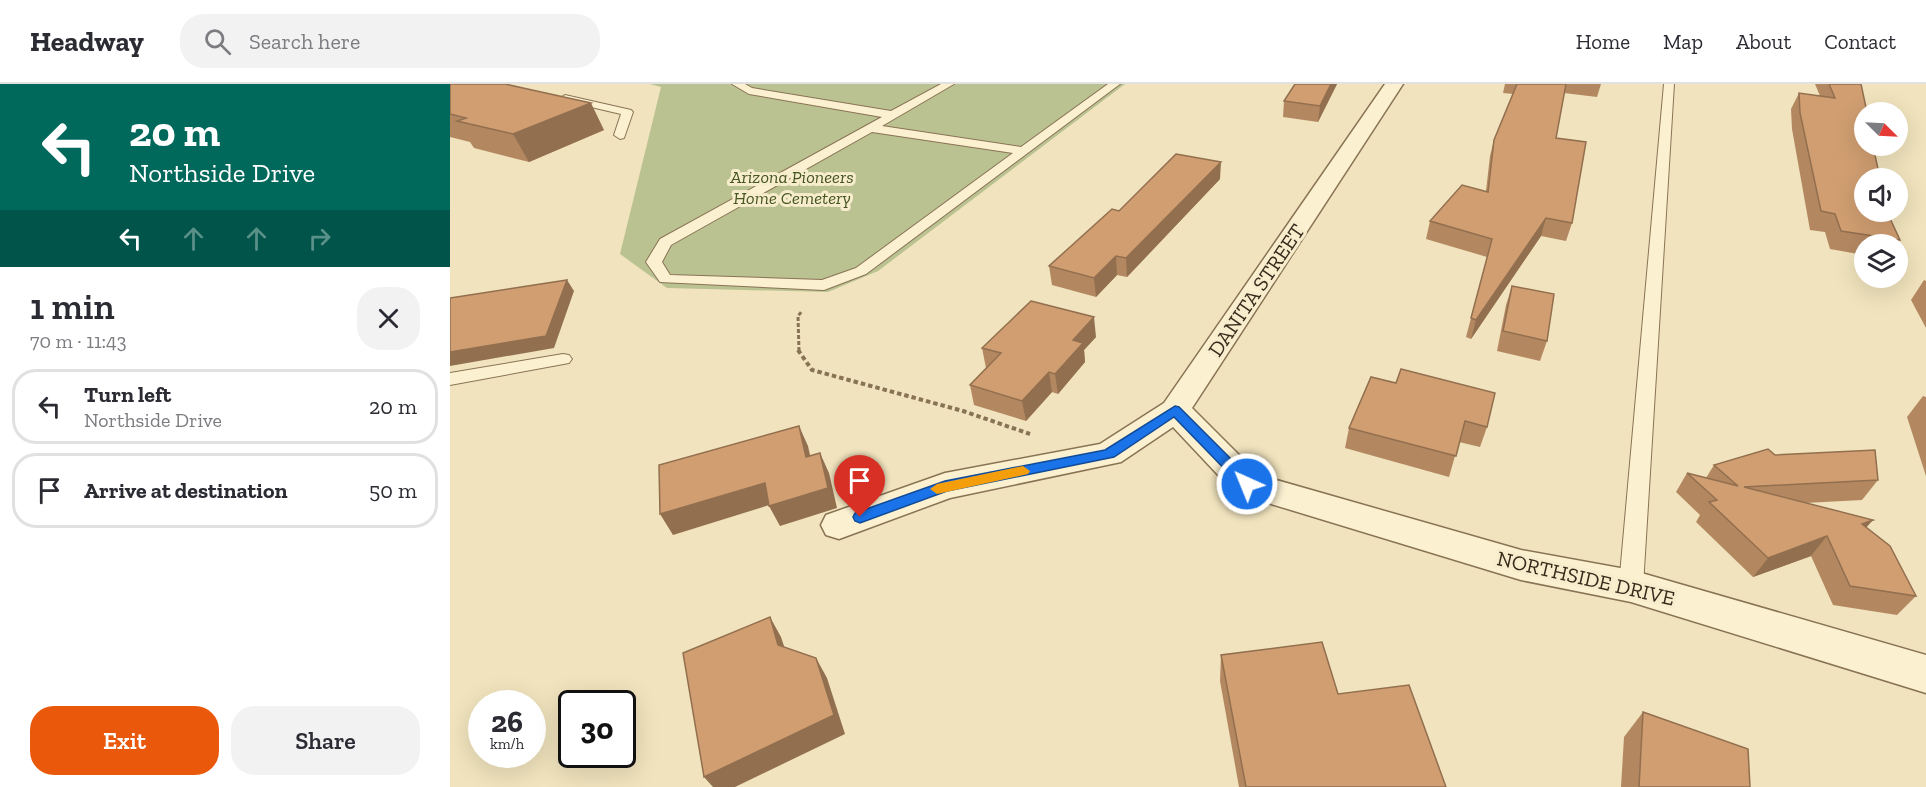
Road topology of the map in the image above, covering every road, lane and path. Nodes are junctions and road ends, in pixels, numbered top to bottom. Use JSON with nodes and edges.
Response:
{"nodes":[{"id":1,"x":737,"y":84,"type":"edge"},
{"id":2,"x":949,"y":84,"type":"edge"},
{"id":3,"x":1115,"y":84,"type":"edge"},
{"id":4,"x":1394,"y":84,"type":"edge"},
{"id":5,"x":1669,"y":84,"type":"edge"},
{"id":6,"x":559,"y":97,"type":"edge"},
{"id":7,"x":892,"y":115,"type":"junction"},
{"id":8,"x":872,"y":128,"type":"junction"},
{"id":9,"x":620,"y":135,"type":"dead end"},
{"id":10,"x":1023,"y":151,"type":"junction"},
{"id":11,"x":824,"y":285,"type":"junction"},
{"id":12,"x":563,"y":359,"type":"dead end"},
{"id":13,"x":450,"y":379,"type":"edge"},
{"id":14,"x":1175,"y":410,"type":"junction"},
{"id":15,"x":1036,"y":436,"type":"dead end"},
{"id":16,"x":839,"y":525,"type":"dead end"},
{"id":17,"x":1631,"y":586,"type":"junction"},
{"id":18,"x":1926,"y":674,"type":"edge"}],
"edges":[{"from":1,"to":7,"type":"lane"},
{"from":2,"to":7,"type":"lane"},
{"from":3,"to":10,"type":"lane"},
{"from":4,"to":14,"type":"street","name":"DANITA STREET"},
{"from":5,"to":17,"type":"lane"},
{"from":6,"to":9,"type":"lane"},
{"from":7,"to":8,"type":"lane"},
{"from":8,"to":10,"type":"lane"},
{"from":8,"to":11,"type":"lane"},
{"from":10,"to":11,"type":"lane"},
{"from":11,"to":15,"type":"path"},
{"from":12,"to":13,"type":"lane"},
{"from":14,"to":16,"type":"street"},
{"from":14,"to":17,"type":"street","name":"NORTHSIDE DRIVE"},
{"from":17,"to":18,"type":"street","name":"NORTHSIDE DRIVE"}]}
